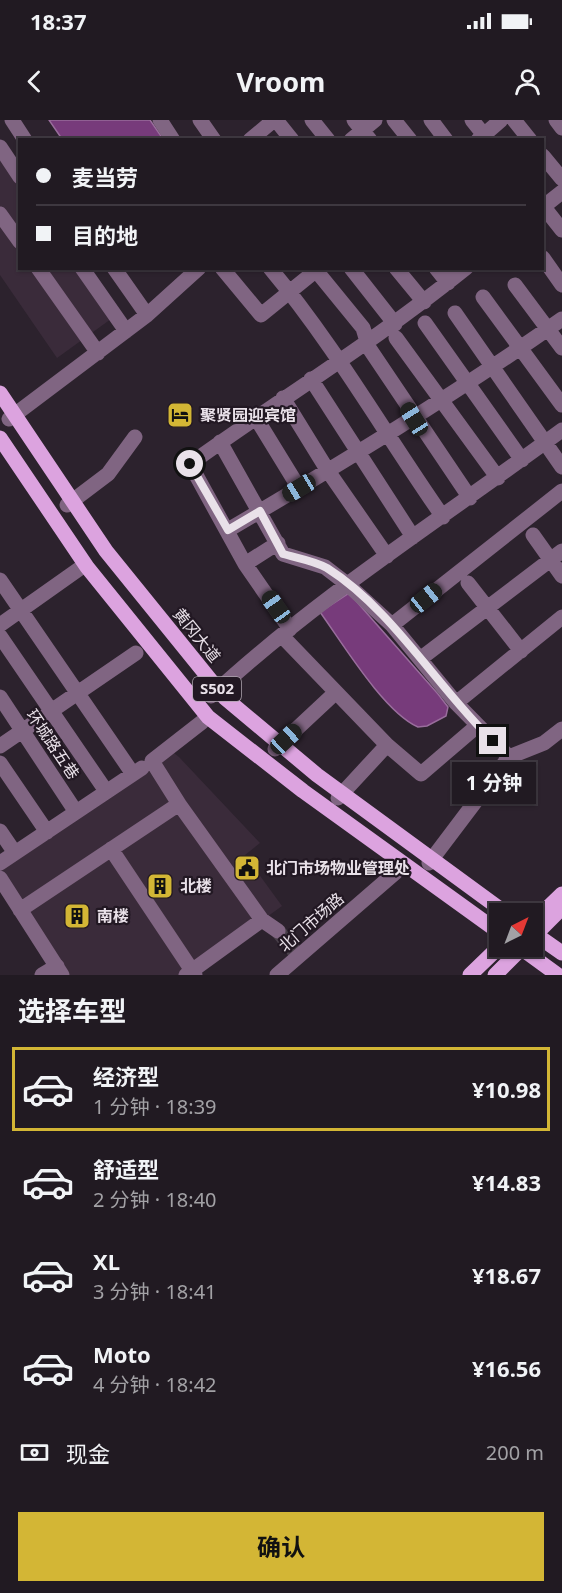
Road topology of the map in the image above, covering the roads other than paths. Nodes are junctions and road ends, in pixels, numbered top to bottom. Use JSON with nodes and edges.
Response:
{"nodes":[{"id":1,"x":12,"y":120,"type":"edge"},
{"id":2,"x":160,"y":120,"type":"edge"},
{"id":3,"x":200,"y":120,"type":"edge"},
{"id":4,"x":275,"y":120,"type":"edge"},
{"id":5,"x":312,"y":120,"type":"edge"},
{"id":6,"x":375,"y":120,"type":"edge"},
{"id":7,"x":394,"y":120,"type":"edge"},
{"id":8,"x":430,"y":120,"type":"edge"},
{"id":9,"x":472,"y":120,"type":"edge"},
{"id":10,"x":501,"y":120,"type":"edge"},
{"id":11,"x":514,"y":120,"type":"edge"},
{"id":12,"x":556,"y":120,"type":"edge"},
{"id":13,"x":562,"y":128,"type":"edge"},
{"id":14,"x":359,"y":132,"type":"edge"},
{"id":15,"x":24,"y":138,"type":"edge"},
{"id":16,"x":171,"y":138,"type":"edge"},
{"id":17,"x":213,"y":138,"type":"edge"},
{"id":18,"x":252,"y":138,"type":"edge"},
{"id":19,"x":290,"y":138,"type":"edge"},
{"id":20,"x":326,"y":138,"type":"edge"},
{"id":21,"x":408,"y":138,"type":"edge"},
{"id":22,"x":444,"y":138,"type":"edge"},
{"id":23,"x":483,"y":138,"type":"edge"},
{"id":24,"x":528,"y":138,"type":"edge"},
{"id":25,"x":0,"y":147,"type":"edge"},
{"id":26,"x":544,"y":157,"type":"edge"},
{"id":27,"x":18,"y":174,"type":"edge"},
{"id":28,"x":562,"y":179,"type":"edge"},
{"id":29,"x":562,"y":192,"type":"edge"},
{"id":30,"x":544,"y":205,"type":"edge"},
{"id":31,"x":544,"y":207,"type":"edge"},
{"id":32,"x":7,"y":221,"type":"edge"},
{"id":33,"x":562,"y":230,"type":"edge"},
{"id":34,"x":18,"y":240,"type":"edge"},
{"id":35,"x":544,"y":259,"type":"edge"},
{"id":36,"x":39,"y":270,"type":"edge"},
{"id":37,"x":83,"y":270,"type":"edge"},
{"id":38,"x":115,"y":270,"type":"edge"},
{"id":39,"x":197,"y":270,"type":"edge"},
{"id":40,"x":224,"y":270,"type":"edge"},
{"id":41,"x":272,"y":270,"type":"edge"},
{"id":42,"x":315,"y":270,"type":"edge"},
{"id":43,"x":317,"y":270,"type":"edge"},
{"id":44,"x":352,"y":270,"type":"edge"},
{"id":45,"x":398,"y":270,"type":"edge"},
{"id":46,"x":438,"y":270,"type":"edge"},
{"id":47,"x":464,"y":270,"type":"edge"},
{"id":48,"x":559,"y":275,"type":"edge"},
{"id":49,"x":448,"y":283,"type":"junction"},
{"id":50,"x":515,"y":285,"type":"dead end"},
{"id":51,"x":290,"y":292,"type":"junction"},
{"id":52,"x":483,"y":297,"type":"dead end"},
{"id":53,"x":424,"y":302,"type":"junction"},
{"id":54,"x":455,"y":313,"type":"dead end"},
{"id":55,"x":147,"y":315,"type":"junction"},
{"id":56,"x":562,"y":319,"type":"edge"},
{"id":57,"x":425,"y":323,"type":"dead end"},
{"id":58,"x":548,"y":329,"type":"junction"},
{"id":59,"x":126,"y":331,"type":"junction"},
{"id":60,"x":396,"y":331,"type":"junction"},
{"id":61,"x":367,"y":343,"type":"junction"},
{"id":62,"x":520,"y":348,"type":"junction"},
{"id":63,"x":562,"y":348,"type":"edge"},
{"id":64,"x":98,"y":353,"type":"junction"},
{"id":65,"x":340,"y":359,"type":"junction"},
{"id":66,"x":493,"y":368,"type":"junction"},
{"id":67,"x":311,"y":379,"type":"junction"},
{"id":68,"x":469,"y":384,"type":"junction"},
{"id":69,"x":0,"y":393,"type":"edge"},
{"id":70,"x":284,"y":398,"type":"junction"},
{"id":71,"x":442,"y":401,"type":"junction"},
{"id":72,"x":562,"y":405,"type":"edge"},
{"id":73,"x":256,"y":418,"type":"junction"},
{"id":74,"x":9,"y":419,"type":"dead end"},
{"id":75,"x":414,"y":419,"type":"junction"},
{"id":76,"x":562,"y":430,"type":"edge"},
{"id":77,"x":387,"y":436,"type":"junction"},
{"id":78,"x":135,"y":437,"type":"dead end"},
{"id":79,"x":0,"y":438,"type":"edge"},
{"id":80,"x":220,"y":442,"type":"junction"},
{"id":81,"x":545,"y":443,"type":"junction"},
{"id":82,"x":357,"y":454,"type":"junction"},
{"id":83,"x":522,"y":460,"type":"junction"},
{"id":84,"x":562,"y":467,"type":"edge"},
{"id":85,"x":328,"y":471,"type":"junction"},
{"id":86,"x":498,"y":478,"type":"junction"},
{"id":87,"x":299,"y":488,"type":"junction"},
{"id":88,"x":562,"y":491,"type":"edge"},
{"id":89,"x":470,"y":498,"type":"junction"},
{"id":90,"x":67,"y":505,"type":"dead end"},
{"id":91,"x":260,"y":511,"type":"junction"},
{"id":92,"x":443,"y":517,"type":"junction"},
{"id":93,"x":228,"y":530,"type":"junction"},
{"id":94,"x":533,"y":535,"type":"dead end"},
{"id":95,"x":413,"y":537,"type":"junction"},
{"id":96,"x":278,"y":543,"type":"junction"},
{"id":97,"x":556,"y":555,"type":"edge"},
{"id":98,"x":387,"y":556,"type":"junction"},
{"id":99,"x":245,"y":564,"type":"junction"},
{"id":100,"x":79,"y":569,"type":"dead end"},
{"id":101,"x":562,"y":576,"type":"edge"},
{"id":102,"x":0,"y":580,"type":"edge"},
{"id":103,"x":468,"y":583,"type":"dead end"},
{"id":104,"x":347,"y":584,"type":"junction"},
{"id":105,"x":487,"y":608,"type":"junction"},
{"id":106,"x":562,"y":617,"type":"edge"},
{"id":107,"x":392,"y":625,"type":"junction"},
{"id":108,"x":0,"y":626,"type":"edge"},
{"id":109,"x":286,"y":632,"type":"junction"},
{"id":110,"x":0,"y":636,"type":"edge"},
{"id":111,"x":521,"y":651,"type":"junction"},
{"id":112,"x":136,"y":652,"type":"dead end"},
{"id":113,"x":420,"y":659,"type":"junction"},
{"id":114,"x":335,"y":693,"type":"junction"},
{"id":115,"x":211,"y":696,"type":"dead end"},
{"id":116,"x":0,"y":697,"type":"edge"},
{"id":117,"x":456,"y":704,"type":"junction"},
{"id":118,"x":202,"y":722,"type":"dead end"},
{"id":119,"x":477,"y":726,"type":"junction"},
{"id":120,"x":562,"y":729,"type":"edge"},
{"id":121,"x":387,"y":745,"type":"junction"},
{"id":122,"x":0,"y":746,"type":"edge"},
{"id":123,"x":275,"y":749,"type":"dead end"},
{"id":124,"x":509,"y":757,"type":"junction"},
{"id":125,"x":152,"y":761,"type":"junction"},
{"id":126,"x":0,"y":763,"type":"edge"},
{"id":127,"x":133,"y":774,"type":"junction"},
{"id":128,"x":106,"y":791,"type":"junction"},
{"id":129,"x":338,"y":798,"type":"dead end"},
{"id":130,"x":178,"y":804,"type":"junction"},
{"id":131,"x":76,"y":812,"type":"junction"},
{"id":132,"x":0,"y":831,"type":"edge"},
{"id":133,"x":47,"y":832,"type":"junction"},
{"id":134,"x":111,"y":849,"type":"junction"},
{"id":135,"x":15,"y":853,"type":"junction"},
{"id":136,"x":429,"y":863,"type":"dead end"},
{"id":137,"x":0,"y":864,"type":"edge"},
{"id":138,"x":396,"y":872,"type":"dead end"},
{"id":139,"x":0,"y":878,"type":"edge"},
{"id":140,"x":562,"y":894,"type":"edge"},
{"id":141,"x":492,"y":903,"type":"edge"},
{"id":142,"x":562,"y":908,"type":"edge"},
{"id":143,"x":20,"y":910,"type":"junction"},
{"id":144,"x":262,"y":920,"type":"junction"},
{"id":145,"x":543,"y":920,"type":"edge"},
{"id":146,"x":489,"y":925,"type":"edge"},
{"id":147,"x":543,"y":925,"type":"edge"},
{"id":148,"x":278,"y":932,"type":"tunnel mouth"},
{"id":149,"x":543,"y":942,"type":"edge"},
{"id":150,"x":295,"y":952,"type":"tunnel mouth"},
{"id":151,"x":543,"y":952,"type":"edge"},
{"id":152,"x":562,"y":953,"type":"edge"},
{"id":153,"x":489,"y":957,"type":"edge"},
{"id":154,"x":512,"y":957,"type":"edge"},
{"id":155,"x":308,"y":969,"type":"dead end"},
{"id":156,"x":59,"y":970,"type":"edge"},
{"id":157,"x":191,"y":974,"type":"edge"},
{"id":158,"x":42,"y":975,"type":"edge"},
{"id":159,"x":277,"y":975,"type":"edge"},
{"id":160,"x":470,"y":975,"type":"edge"},
{"id":161,"x":495,"y":975,"type":"edge"},
{"id":162,"x":558,"y":975,"type":"edge"}],
"edges":[{"from":1,"to":15,"type":"street"},
{"from":2,"to":16,"type":"street"},
{"from":3,"to":17,"type":"street"},
{"from":4,"to":18,"type":"street"},
{"from":4,"to":19,"type":"street"},
{"from":5,"to":20,"type":"street"},
{"from":6,"to":14,"type":"street"},
{"from":7,"to":21,"type":"street"},
{"from":8,"to":22,"type":"street"},
{"from":9,"to":23,"type":"street"},
{"from":10,"to":23,"type":"street"},
{"from":11,"to":24,"type":"street"},
{"from":12,"to":13,"type":"street"},
{"from":25,"to":27,"type":"street"},
{"from":26,"to":28,"type":"street"},
{"from":29,"to":30,"type":"street"},
{"from":31,"to":33,"type":"street"},
{"from":32,"to":34,"type":"street"},
{"from":35,"to":48,"type":"street"},
{"from":36,"to":64,"type":"street"},
{"from":37,"to":59,"type":"street"},
{"from":38,"to":55,"type":"street"},
{"from":39,"to":55,"type":"street"},
{"from":40,"to":51,"type":"street"},
{"from":41,"to":51,"type":"street"},
{"from":42,"to":51,"type":"street"},
{"from":43,"to":61,"type":"street"},
{"from":44,"to":60,"type":"street"},
{"from":45,"to":53,"type":"street"},
{"from":46,"to":49,"type":"street"},
{"from":47,"to":49,"type":"street"},
{"from":49,"to":53,"type":"street"},
{"from":50,"to":58,"type":"street"},
{"from":51,"to":65,"type":"street"},
{"from":52,"to":62,"type":"street"},
{"from":53,"to":60,"type":"street"},
{"from":54,"to":66,"type":"street"},
{"from":55,"to":59,"type":"street"},
{"from":56,"to":58,"type":"street"},
{"from":57,"to":68,"type":"street"},
{"from":58,"to":62,"type":"street"},
{"from":58,"to":63,"type":"street"},
{"from":59,"to":64,"type":"street"},
{"from":60,"to":61,"type":"street"},
{"from":60,"to":71,"type":"street"},
{"from":61,"to":65,"type":"street"},
{"from":61,"to":75,"type":"street"},
{"from":62,"to":66,"type":"street"},
{"from":62,"to":72,"type":"street"},
{"from":64,"to":74,"type":"street"},
{"from":65,"to":67,"type":"street"},
{"from":65,"to":77,"type":"street"},
{"from":66,"to":68,"type":"street"},
{"from":66,"to":81,"type":"street"},
{"from":67,"to":70,"type":"street"},
{"from":67,"to":82,"type":"street"},
{"from":68,"to":71,"type":"street"},
{"from":68,"to":83,"type":"street"},
{"from":69,"to":141,"type":"main road","name":"黄冈大道","number":"S502"},
{"from":70,"to":73,"type":"street"},
{"from":70,"to":85,"type":"street"},
{"from":71,"to":75,"type":"street"},
{"from":71,"to":86,"type":"street"},
{"from":73,"to":80,"type":"street"},
{"from":73,"to":87,"type":"street"},
{"from":75,"to":77,"type":"street"},
{"from":75,"to":89,"type":"street"},
{"from":76,"to":81,"type":"street"},
{"from":77,"to":82,"type":"street"},
{"from":77,"to":92,"type":"street"},
{"from":78,"to":90,"type":"street"},
{"from":79,"to":146,"type":"main road","number":"S502"},
{"from":80,"to":91,"type":"street"},
{"from":80,"to":93,"type":"street"},
{"from":81,"to":83,"type":"street"},
{"from":81,"to":84,"type":"street"},
{"from":82,"to":85,"type":"street"},
{"from":82,"to":95,"type":"street"},
{"from":83,"to":86,"type":"street"},
{"from":85,"to":87,"type":"street"},
{"from":85,"to":98,"type":"street"},
{"from":86,"to":89,"type":"street"},
{"from":87,"to":91,"type":"street"},
{"from":88,"to":107,"type":"street"},
{"from":89,"to":92,"type":"street"},
{"from":91,"to":93,"type":"street"},
{"from":91,"to":96,"type":"street"},
{"from":92,"to":95,"type":"street"},
{"from":93,"to":99,"type":"street"},
{"from":94,"to":97,"type":"street"},
{"from":95,"to":98,"type":"street"},
{"from":96,"to":99,"type":"street"},
{"from":96,"to":104,"type":"street"},
{"from":97,"to":101,"type":"street"},
{"from":97,"to":105,"type":"street"},
{"from":98,"to":104,"type":"street"},
{"from":99,"to":109,"type":"street"},
{"from":100,"to":108,"type":"street"},
{"from":102,"to":127,"type":"street"},
{"from":103,"to":105,"type":"street"},
{"from":104,"to":107,"type":"street"},
{"from":104,"to":109,"type":"street"},
{"from":105,"to":111,"type":"street"},
{"from":105,"to":113,"type":"street"},
{"from":106,"to":111,"type":"street"},
{"from":107,"to":113,"type":"street"},
{"from":109,"to":114,"type":"street"},
{"from":109,"to":115,"type":"street"},
{"from":110,"to":128,"type":"street"},
{"from":111,"to":117,"type":"street"},
{"from":112,"to":122,"type":"street"},
{"from":113,"to":117,"type":"street"},
{"from":114,"to":121,"type":"street"},
{"from":114,"to":123,"type":"street"},
{"from":116,"to":131,"type":"street","name":"环城路五巷"},
{"from":117,"to":119,"type":"street"},
{"from":118,"to":125,"type":"street"},
{"from":119,"to":121,"type":"street"},
{"from":119,"to":124,"type":"street"},
{"from":120,"to":124,"type":"street"},
{"from":121,"to":129,"type":"street"},
{"from":124,"to":136,"type":"street"},
{"from":125,"to":127,"type":"street"},
{"from":125,"to":130,"type":"street"},
{"from":126,"to":133,"type":"street"},
{"from":127,"to":128,"type":"street"},
{"from":128,"to":131,"type":"street"},
{"from":130,"to":134,"type":"street"},
{"from":130,"to":144,"type":"street"},
{"from":131,"to":133,"type":"street"},
{"from":132,"to":135,"type":"street"},
{"from":133,"to":135,"type":"street"},
{"from":134,"to":143,"type":"street"},
{"from":134,"to":157,"type":"street"},
{"from":135,"to":137,"type":"street"},
{"from":138,"to":159,"type":"street","name":"北门市场路"},
{"from":139,"to":143,"type":"street"},
{"from":140,"to":145,"type":"main road"},
{"from":142,"to":147,"type":"main road"},
{"from":143,"to":156,"type":"street"},
{"from":144,"to":148,"type":"street"},
{"from":144,"to":157,"type":"street"},
{"from":149,"to":152,"type":"main road"},
{"from":150,"to":155,"type":"street"},
{"from":151,"to":162,"type":"main road"},
{"from":153,"to":160,"type":"main road"},
{"from":154,"to":161,"type":"main road"},
{"from":156,"to":158,"type":"street"}]}
